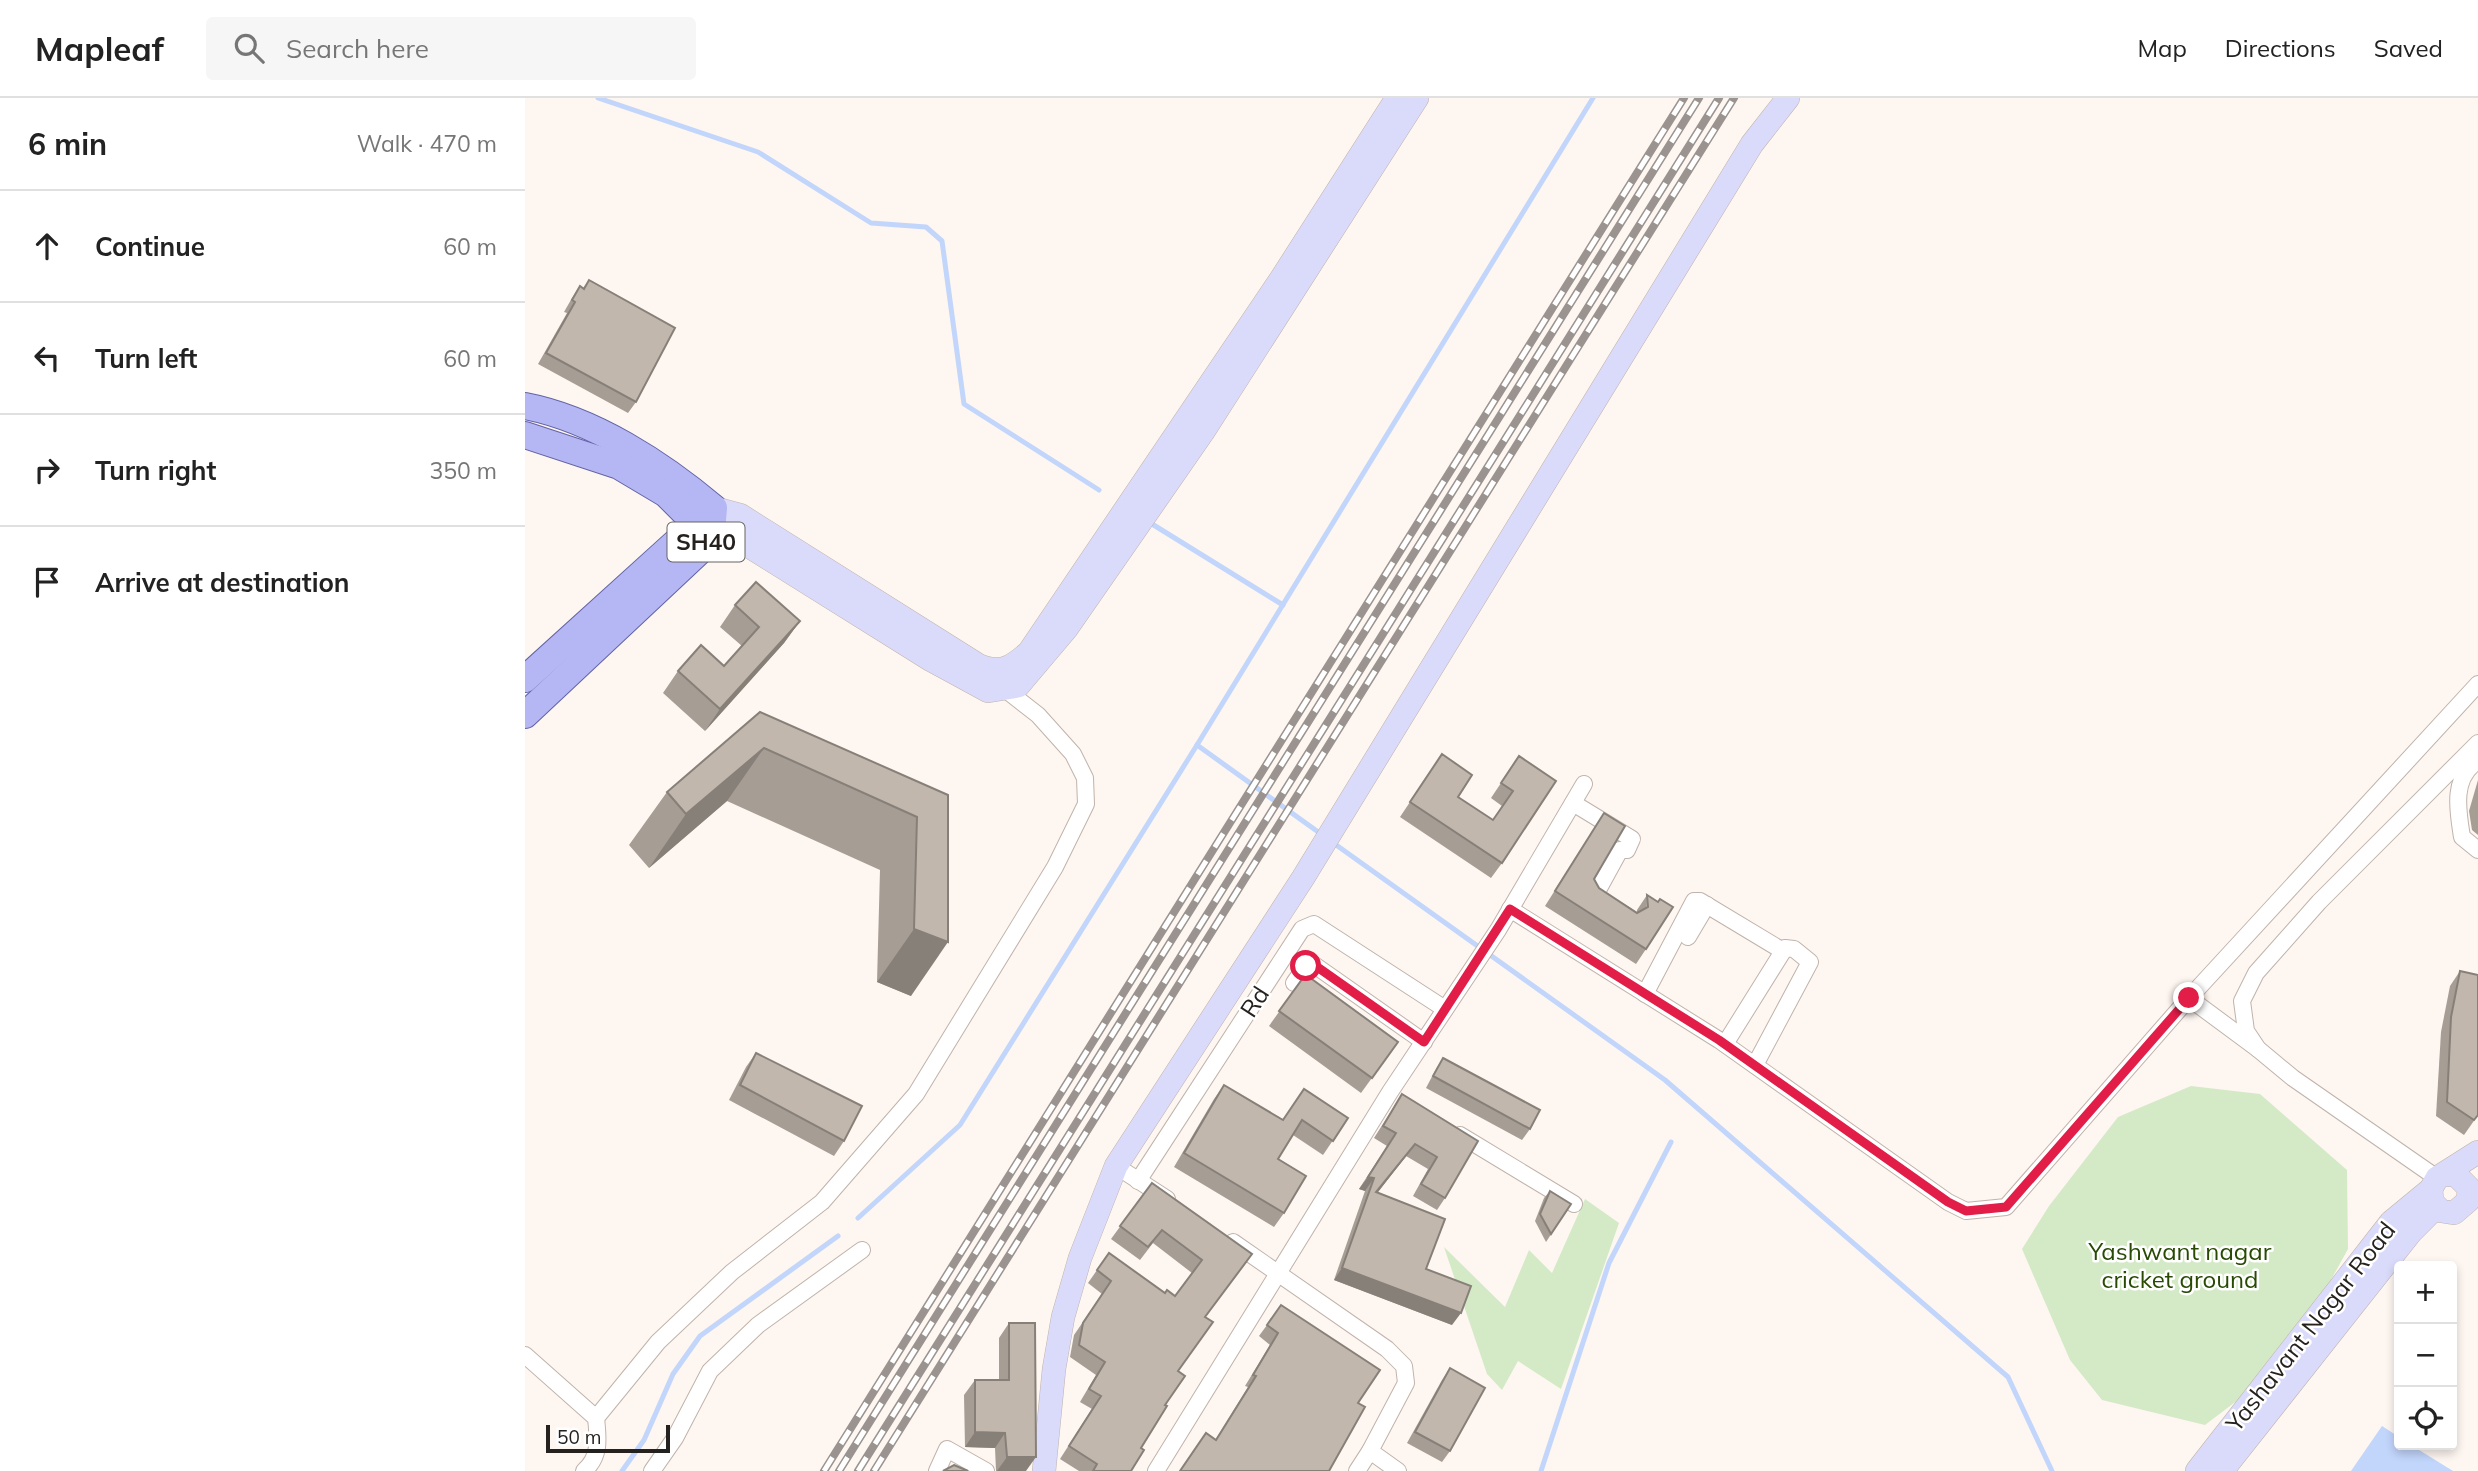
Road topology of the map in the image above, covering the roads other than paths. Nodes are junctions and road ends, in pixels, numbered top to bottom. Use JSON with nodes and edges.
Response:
{"nodes":[{"id":1,"x":1397,"y":98,"type":"edge"},
{"id":2,"x":1417,"y":98,"type":"edge"},
{"id":3,"x":1788,"y":98,"type":"edge"},
{"id":4,"x":525,"y":406,"type":"edge"},
{"id":5,"x":525,"y":435,"type":"edge"},
{"id":6,"x":707,"y":521,"type":"junction"},
{"id":7,"x":525,"y":679,"type":"edge"},
{"id":8,"x":1003,"y":681,"type":"junction"},
{"id":9,"x":2478,"y":684,"type":"edge"},
{"id":10,"x":525,"y":715,"type":"edge"},
{"id":11,"x":2478,"y":743,"type":"edge"},
{"id":12,"x":2478,"y":761,"type":"edge"},
{"id":13,"x":1584,"y":784,"type":"dead end"},
{"id":14,"x":1573,"y":803,"type":"junction"},
{"id":15,"x":2478,"y":850,"type":"edge"},
{"id":16,"x":1707,"y":905,"type":"junction"},
{"id":17,"x":1510,"y":909,"type":"junction"},
{"id":18,"x":1618,"y":910,"type":"edge"},
{"id":19,"x":1688,"y":937,"type":"dead end"},
{"id":20,"x":1783,"y":951,"type":"junction"},
{"id":21,"x":1294,"y":983,"type":"dead end"},
{"id":22,"x":1645,"y":993,"type":"junction"},
{"id":23,"x":2189,"y":998,"type":"junction"},
{"id":24,"x":1445,"y":1009,"type":"junction"},
{"id":25,"x":1424,"y":1042,"type":"junction"},
{"id":26,"x":1725,"y":1044,"type":"junction"},
{"id":27,"x":2258,"y":1049,"type":"junction"},
{"id":28,"x":1755,"y":1065,"type":"junction"},
{"id":29,"x":1447,"y":1127,"type":"edge"},
{"id":30,"x":2478,"y":1152,"type":"edge"},
{"id":31,"x":1116,"y":1166,"type":"junction"},
{"id":32,"x":1138,"y":1181,"type":"junction"},
{"id":33,"x":2437,"y":1187,"type":"junction"},
{"id":34,"x":1574,"y":1204,"type":"edge"},
{"id":35,"x":2471,"y":1205,"type":"edge"},
{"id":36,"x":1182,"y":1209,"type":"edge"},
{"id":37,"x":1215,"y":1230,"type":"edge"},
{"id":38,"x":862,"y":1250,"type":"dead end"},
{"id":39,"x":1280,"y":1272,"type":"junction"},
{"id":40,"x":525,"y":1355,"type":"edge"},
{"id":41,"x":596,"y":1418,"type":"junction"},
{"id":42,"x":1370,"y":1451,"type":"junction"},
{"id":43,"x":584,"y":1471,"type":"edge"},
{"id":44,"x":652,"y":1471,"type":"edge"},
{"id":45,"x":937,"y":1471,"type":"edge"},
{"id":46,"x":986,"y":1471,"type":"edge"},
{"id":47,"x":1044,"y":1471,"type":"edge"},
{"id":48,"x":1156,"y":1471,"type":"edge"},
{"id":49,"x":1357,"y":1471,"type":"edge"},
{"id":50,"x":1398,"y":1471,"type":"edge"},
{"id":51,"x":2197,"y":1471,"type":"edge"},
{"id":52,"x":2222,"y":1471,"type":"edge"}],
"edges":[{"from":1,"to":8,"type":"street"},
{"from":2,"to":8,"type":"street"},
{"from":3,"to":31,"type":"street"},
{"from":4,"to":6,"type":"main road","number":"SH40"},
{"from":5,"to":6,"type":"main road","number":"SH40"},
{"from":6,"to":7,"type":"main road","number":"SH40"},
{"from":6,"to":8,"type":"street"},
{"from":6,"to":10,"type":"main road","number":"SH40"},
{"from":8,"to":41,"type":"street"},
{"from":9,"to":23,"type":"street"},
{"from":11,"to":27,"type":"street"},
{"from":12,"to":15,"type":"street"},
{"from":13,"to":14,"type":"street"},
{"from":14,"to":17,"type":"street"},
{"from":14,"to":18,"type":"street"},
{"from":16,"to":19,"type":"street"},
{"from":16,"to":20,"type":"street"},
{"from":16,"to":22,"type":"street"},
{"from":17,"to":22,"type":"street"},
{"from":17,"to":24,"type":"street"},
{"from":20,"to":26,"type":"street"},
{"from":20,"to":28,"type":"street"},
{"from":21,"to":25,"type":"street"},
{"from":22,"to":26,"type":"street"},
{"from":23,"to":27,"type":"street"},
{"from":23,"to":28,"type":"street"},
{"from":24,"to":25,"type":"street"},
{"from":24,"to":32,"type":"street","name":"Rd"},
{"from":25,"to":39,"type":"street"},
{"from":26,"to":28,"type":"street"},
{"from":27,"to":33,"type":"street"},
{"from":29,"to":34,"type":"street"},
{"from":30,"to":33,"type":"street"},
{"from":30,"to":35,"type":"street"},
{"from":31,"to":32,"type":"street"},
{"from":31,"to":47,"type":"street"},
{"from":32,"to":36,"type":"street"},
{"from":33,"to":35,"type":"street"},
{"from":33,"to":35,"type":"street"},
{"from":33,"to":51,"type":"street","name":"Yashavant Nagar Road"},
{"from":33,"to":52,"type":"street"},
{"from":37,"to":39,"type":"street"},
{"from":38,"to":44,"type":"street"},
{"from":39,"to":42,"type":"street"},
{"from":39,"to":48,"type":"street"},
{"from":40,"to":41,"type":"street"},
{"from":41,"to":43,"type":"street"},
{"from":42,"to":49,"type":"street"},
{"from":42,"to":50,"type":"street"},
{"from":45,"to":46,"type":"street"}]}
